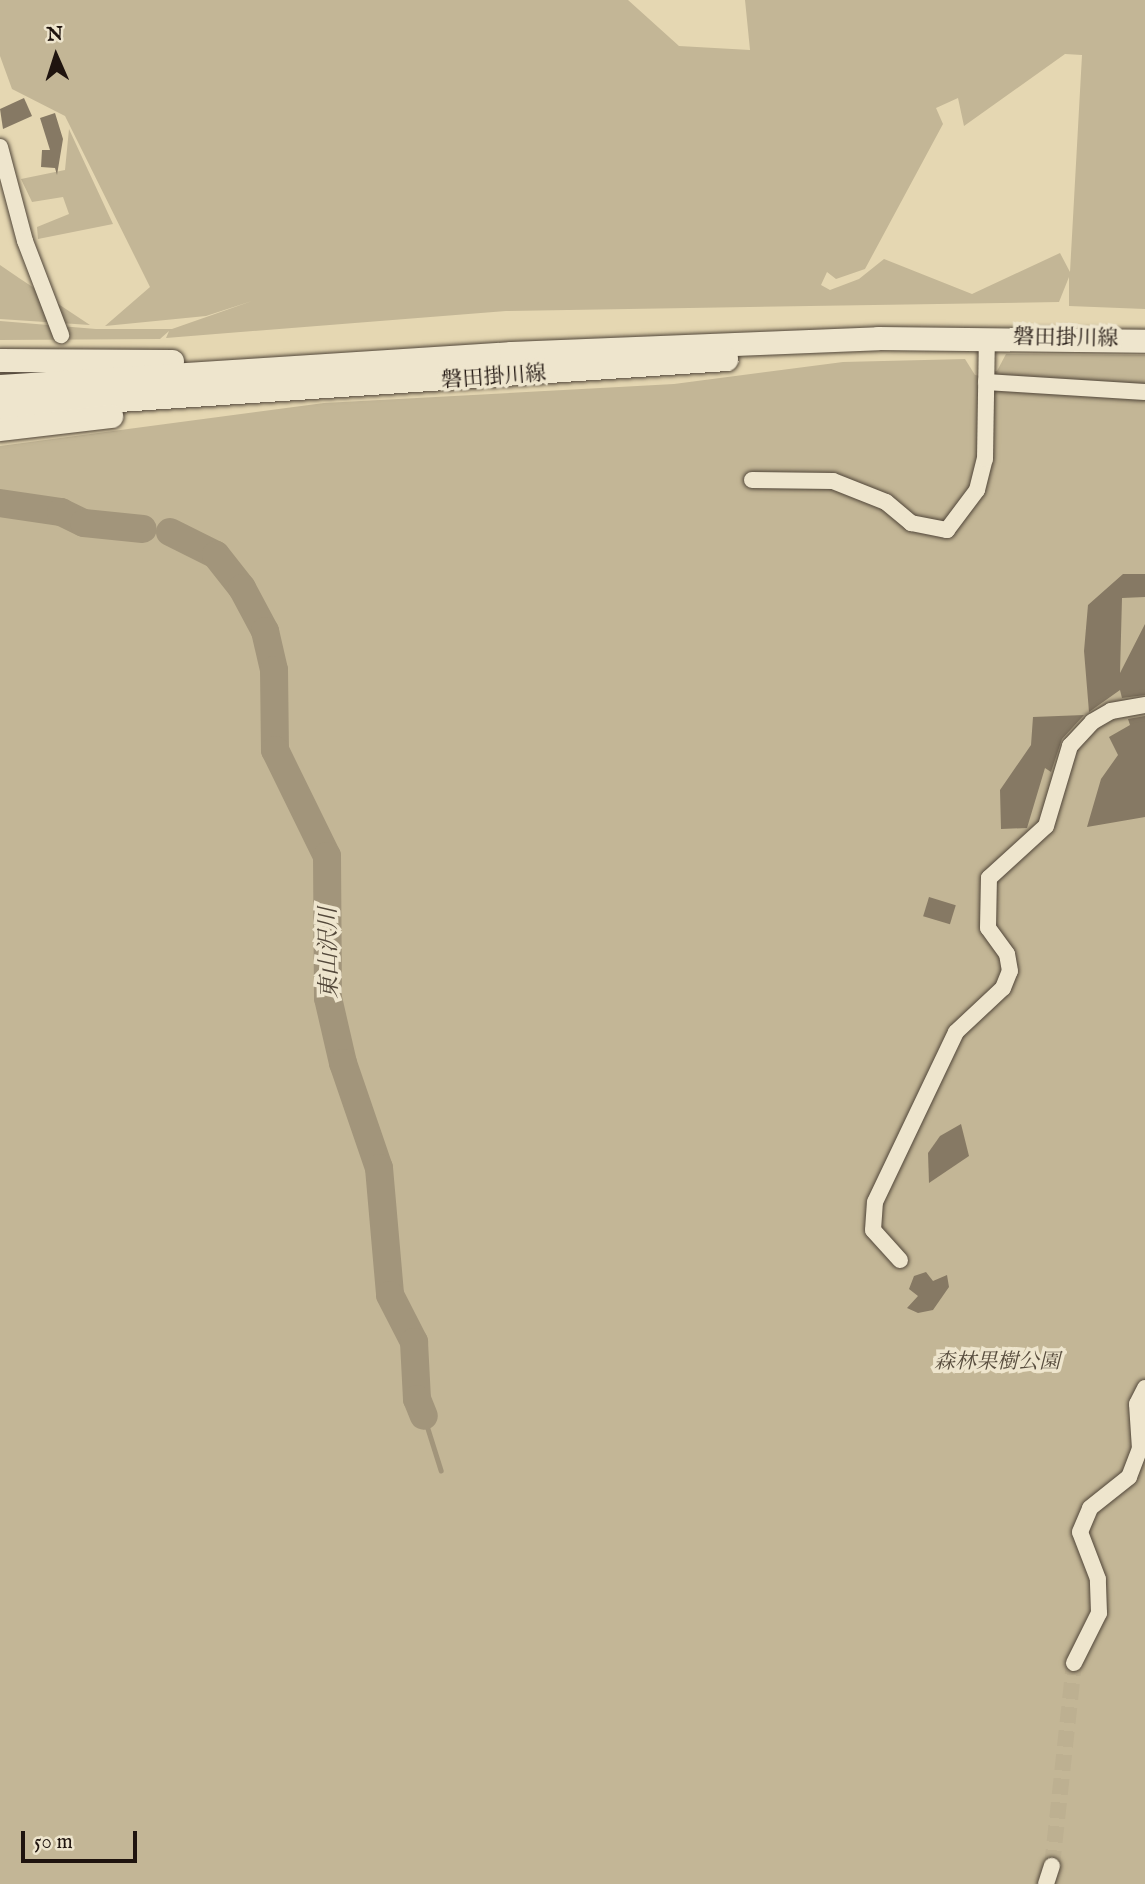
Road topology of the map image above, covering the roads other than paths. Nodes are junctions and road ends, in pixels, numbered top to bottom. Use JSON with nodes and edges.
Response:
{"nodes":[{"id":1,"x":0,"y":147,"type":"edge"},
{"id":2,"x":61,"y":335,"type":"dead end"},
{"id":3,"x":987,"y":337,"type":"junction"},
{"id":4,"x":1145,"y":341,"type":"edge"},
{"id":5,"x":510,"y":353,"type":"junction"},
{"id":6,"x":0,"y":360,"type":"edge"},
{"id":7,"x":986,"y":382,"type":"junction"},
{"id":8,"x":0,"y":386,"type":"edge"},
{"id":9,"x":318,"y":389,"type":"junction"},
{"id":10,"x":1145,"y":392,"type":"edge"},
{"id":11,"x":0,"y":408,"type":"edge"},
{"id":12,"x":0,"y":429,"type":"edge"},
{"id":13,"x":752,"y":481,"type":"dead end"},
{"id":14,"x":1145,"y":705,"type":"edge"},
{"id":15,"x":900,"y":1259,"type":"dead end"},
{"id":16,"x":1145,"y":1388,"type":"edge"},
{"id":17,"x":1074,"y":1663,"type":"tunnel mouth"},
{"id":18,"x":1052,"y":1866,"type":"tunnel mouth"},
{"id":19,"x":1046,"y":1884,"type":"edge"}],
"edges":[{"from":1,"to":2,"type":"street"},
{"from":3,"to":4,"type":"main road","name":"磐田掛川線"},
{"from":3,"to":5,"type":"main road","name":"磐田掛川線"},
{"from":3,"to":7,"type":"street"},
{"from":3,"to":9,"type":"main road","name":"磐田掛川線"},
{"from":5,"to":6,"type":"main road"},
{"from":5,"to":8,"type":"main road","name":"磐田掛川線"},
{"from":7,"to":10,"type":"street"},
{"from":7,"to":13,"type":"street"},
{"from":9,"to":11,"type":"main road","name":"磐田掛川線"},
{"from":9,"to":12,"type":"main road"},
{"from":14,"to":15,"type":"street"},
{"from":16,"to":17,"type":"street"},
{"from":18,"to":19,"type":"street"}]}
